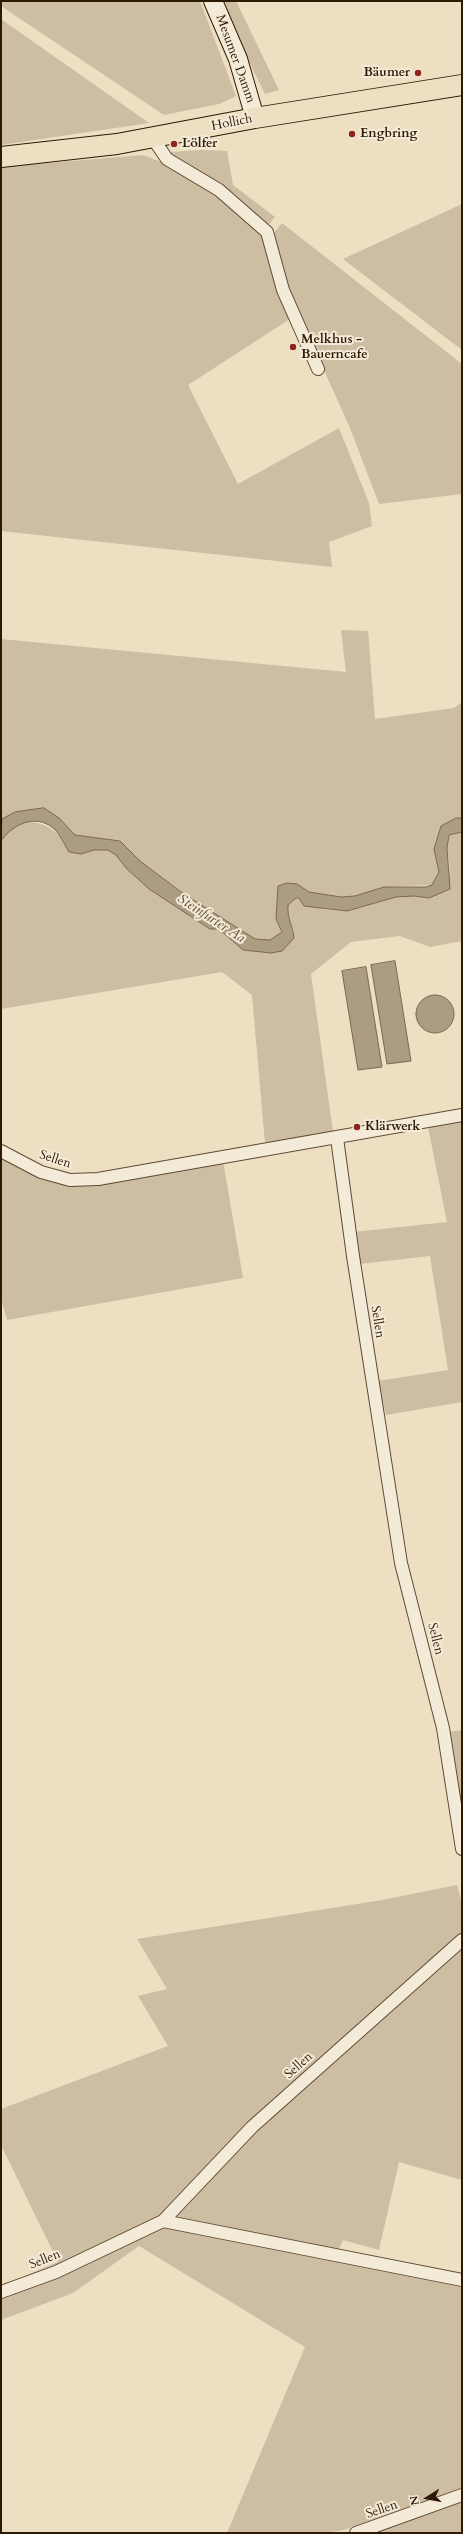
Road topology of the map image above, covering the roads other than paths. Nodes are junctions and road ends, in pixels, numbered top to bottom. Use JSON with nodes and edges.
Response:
{"nodes":[{"id":1,"x":213,"y":1,"type":"edge"},
{"id":2,"x":462,"y":85,"type":"edge"},
{"id":3,"x":255,"y":118,"type":"junction"},
{"id":4,"x":152,"y":138,"type":"junction"},
{"id":5,"x":1,"y":157,"type":"edge"},
{"id":6,"x":318,"y":369,"type":"dead end"},
{"id":7,"x":462,"y":1115,"type":"edge"},
{"id":8,"x":337,"y":1138,"type":"junction"},
{"id":9,"x":1,"y":1151,"type":"edge"},
{"id":10,"x":462,"y":1849,"type":"edge"},
{"id":11,"x":462,"y":1940,"type":"edge"},
{"id":12,"x":163,"y":2221,"type":"junction"},
{"id":13,"x":462,"y":2280,"type":"edge"},
{"id":14,"x":1,"y":2292,"type":"edge"},
{"id":15,"x":462,"y":2495,"type":"edge"},
{"id":16,"x":356,"y":2533,"type":"edge"}],
"edges":[{"from":1,"to":3,"type":"main road","name":"Mesumer Damm"},
{"from":2,"to":3,"type":"main road","name":"Hollich"},
{"from":3,"to":4,"type":"main road","name":"Hollich"},
{"from":4,"to":5,"type":"main road","name":"Hollich"},
{"from":4,"to":6,"type":"street"},
{"from":7,"to":8,"type":"street"},
{"from":8,"to":9,"type":"street","name":"Sellen"},
{"from":8,"to":10,"type":"street","name":"Sellen"},
{"from":11,"to":12,"type":"street","name":"Sellen"},
{"from":12,"to":13,"type":"street"},
{"from":12,"to":14,"type":"street","name":"Sellen"},
{"from":15,"to":16,"type":"street","name":"Sellen"}]}
